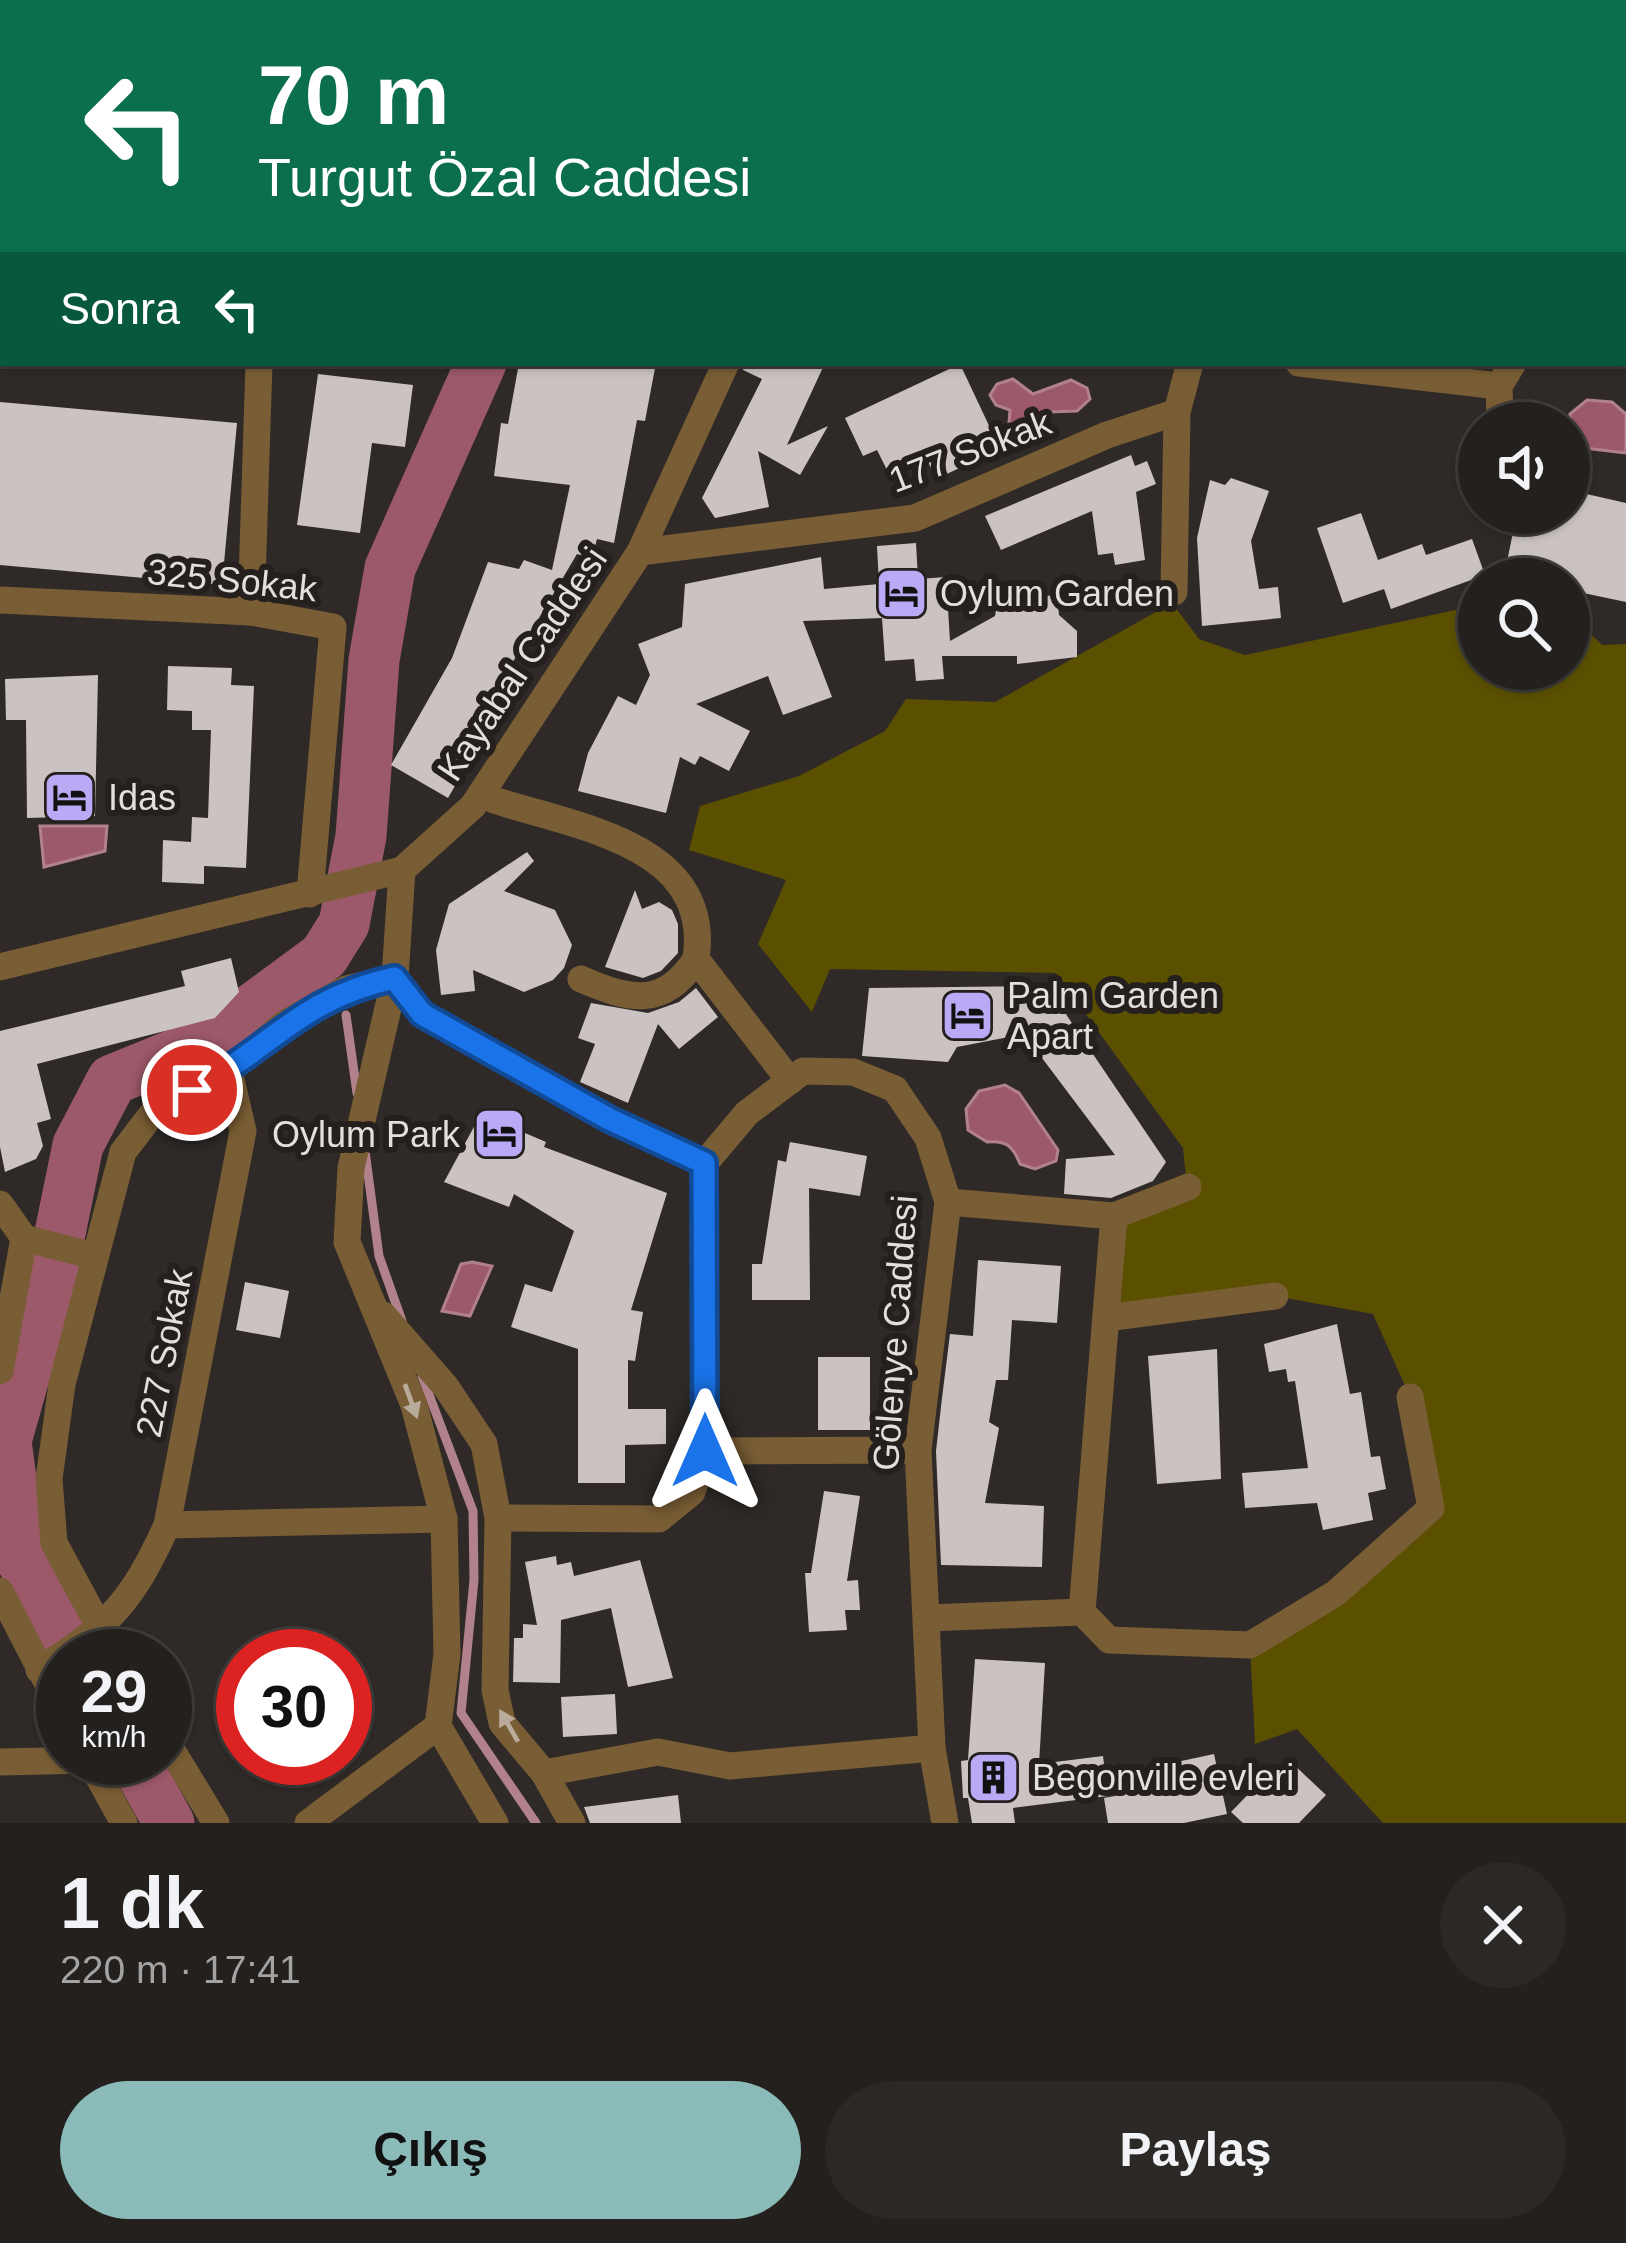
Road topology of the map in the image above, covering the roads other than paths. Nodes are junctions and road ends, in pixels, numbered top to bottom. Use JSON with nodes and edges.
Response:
{"nodes":[{"id":1,"x":259,"y":366,"type":"edge"},
{"id":2,"x":725,"y":366,"type":"edge"},
{"id":3,"x":1189,"y":366,"type":"edge"},
{"id":4,"x":1351,"y":366,"type":"edge"},
{"id":5,"x":1506,"y":375,"type":"edge"},
{"id":6,"x":1178,"y":412,"type":"junction"},
{"id":7,"x":640,"y":551,"type":"junction"},
{"id":8,"x":1174,"y":592,"type":"dead end"},
{"id":9,"x":0,"y":600,"type":"edge"},
{"id":10,"x":250,"y":612,"type":"junction"},
{"id":11,"x":494,"y":800,"type":"dead end"},
{"id":12,"x":393,"y":872,"type":"junction"},
{"id":13,"x":310,"y":893,"type":"junction"},
{"id":14,"x":695,"y":959,"type":"junction"},
{"id":15,"x":0,"y":967,"type":"edge"},
{"id":16,"x":394,"y":978,"type":"junction"},
{"id":17,"x":581,"y":979,"type":"dead end"},
{"id":18,"x":229,"y":1071,"type":"junction"},
{"id":19,"x":790,"y":1081,"type":"junction"},
{"id":20,"x":704,"y":1163,"type":"junction"},
{"id":21,"x":1188,"y":1187,"type":"dead end"},
{"id":22,"x":948,"y":1202,"type":"junction"},
{"id":23,"x":0,"y":1204,"type":"edge"},
{"id":24,"x":1114,"y":1216,"type":"junction"},
{"id":25,"x":24,"y":1238,"type":"junction"},
{"id":26,"x":94,"y":1256,"type":"junction"},
{"id":27,"x":365,"y":1294,"type":"junction"},
{"id":28,"x":1275,"y":1296,"type":"dead end"},
{"id":29,"x":1106,"y":1318,"type":"junction"},
{"id":30,"x":0,"y":1371,"type":"edge"},
{"id":31,"x":1410,"y":1397,"type":"dead end"},
{"id":32,"x":918,"y":1450,"type":"junction"},
{"id":33,"x":705,"y":1451,"type":"junction"},
{"id":34,"x":497,"y":1518,"type":"junction"},
{"id":35,"x":444,"y":1519,"type":"junction"},
{"id":36,"x":167,"y":1525,"type":"junction"},
{"id":37,"x":0,"y":1591,"type":"edge"},
{"id":38,"x":1082,"y":1612,"type":"junction"},
{"id":39,"x":927,"y":1618,"type":"junction"},
{"id":40,"x":99,"y":1629,"type":"edge"},
{"id":41,"x":102,"y":1629,"type":"edge"},
{"id":42,"x":36,"y":1664,"type":"edge"},
{"id":43,"x":438,"y":1726,"type":"junction"},
{"id":44,"x":932,"y":1748,"type":"junction"},
{"id":45,"x":36,"y":1761,"type":"edge"},
{"id":46,"x":0,"y":1762,"type":"edge"},
{"id":47,"x":544,"y":1773,"type":"junction"},
{"id":48,"x":192,"y":1783,"type":"edge"},
{"id":49,"x":103,"y":1785,"type":"edge"},
{"id":50,"x":124,"y":1823,"type":"edge"},
{"id":51,"x":216,"y":1823,"type":"edge"},
{"id":52,"x":308,"y":1823,"type":"edge"},
{"id":53,"x":495,"y":1823,"type":"edge"},
{"id":54,"x":572,"y":1823,"type":"edge"},
{"id":55,"x":946,"y":1823,"type":"edge"}],
"edges":[{"from":1,"to":10,"type":"street"},
{"from":2,"to":7,"type":"street","name":"Kayabal Caddesi"},
{"from":3,"to":6,"type":"street"},
{"from":4,"to":5,"type":"street"},
{"from":6,"to":7,"type":"street","name":"177 Sokak"},
{"from":6,"to":8,"type":"street"},
{"from":7,"to":12,"type":"street","name":"Kayabal Caddesi"},
{"from":9,"to":10,"type":"street","name":"325 Sokak"},
{"from":10,"to":13,"type":"street","name":"325 Sokak"},
{"from":11,"to":14,"type":"street"},
{"from":12,"to":13,"type":"street","name":"Kayabal Caddesi"},
{"from":12,"to":16,"type":"street"},
{"from":13,"to":15,"type":"street","name":"Kayabal Caddesi"},
{"from":14,"to":17,"type":"street"},
{"from":14,"to":19,"type":"street"},
{"from":16,"to":18,"type":"street"},
{"from":16,"to":20,"type":"street"},
{"from":16,"to":27,"type":"street"},
{"from":18,"to":26,"type":"street"},
{"from":18,"to":36,"type":"street","name":"227 Sokak"},
{"from":19,"to":20,"type":"street","name":"Gölenye Caddesi"},
{"from":19,"to":22,"type":"street","name":"Gölenye Caddesi"},
{"from":20,"to":33,"type":"street"},
{"from":21,"to":24,"type":"street"},
{"from":22,"to":24,"type":"street"},
{"from":22,"to":32,"type":"street","name":"Gölenye Caddesi"},
{"from":23,"to":25,"type":"street"},
{"from":24,"to":29,"type":"street"},
{"from":25,"to":26,"type":"street"},
{"from":25,"to":30,"type":"street"},
{"from":26,"to":40,"type":"street"},
{"from":27,"to":34,"type":"street"},
{"from":27,"to":35,"type":"street","one_way":true},
{"from":28,"to":29,"type":"street"},
{"from":29,"to":38,"type":"street"},
{"from":31,"to":38,"type":"street"},
{"from":32,"to":33,"type":"street"},
{"from":32,"to":39,"type":"street","name":"Gölenye Caddesi"},
{"from":33,"to":34,"type":"street"},
{"from":47,"to":34,"type":"street","one_way":true},
{"from":35,"to":36,"type":"street"},
{"from":35,"to":43,"type":"street"},
{"from":36,"to":41,"type":"street","name":"227 Sokak"},
{"from":37,"to":42,"type":"street"},
{"from":38,"to":39,"type":"street"},
{"from":39,"to":44,"type":"street","name":"Gölenye Caddesi"},
{"from":43,"to":52,"type":"street"},
{"from":43,"to":53,"type":"street"},
{"from":44,"to":47,"type":"street"},
{"from":44,"to":55,"type":"street","name":"Gölenye Caddesi"},
{"from":45,"to":46,"type":"street"},
{"from":47,"to":54,"type":"street"},
{"from":48,"to":51,"type":"street"},
{"from":49,"to":50,"type":"street"}]}
